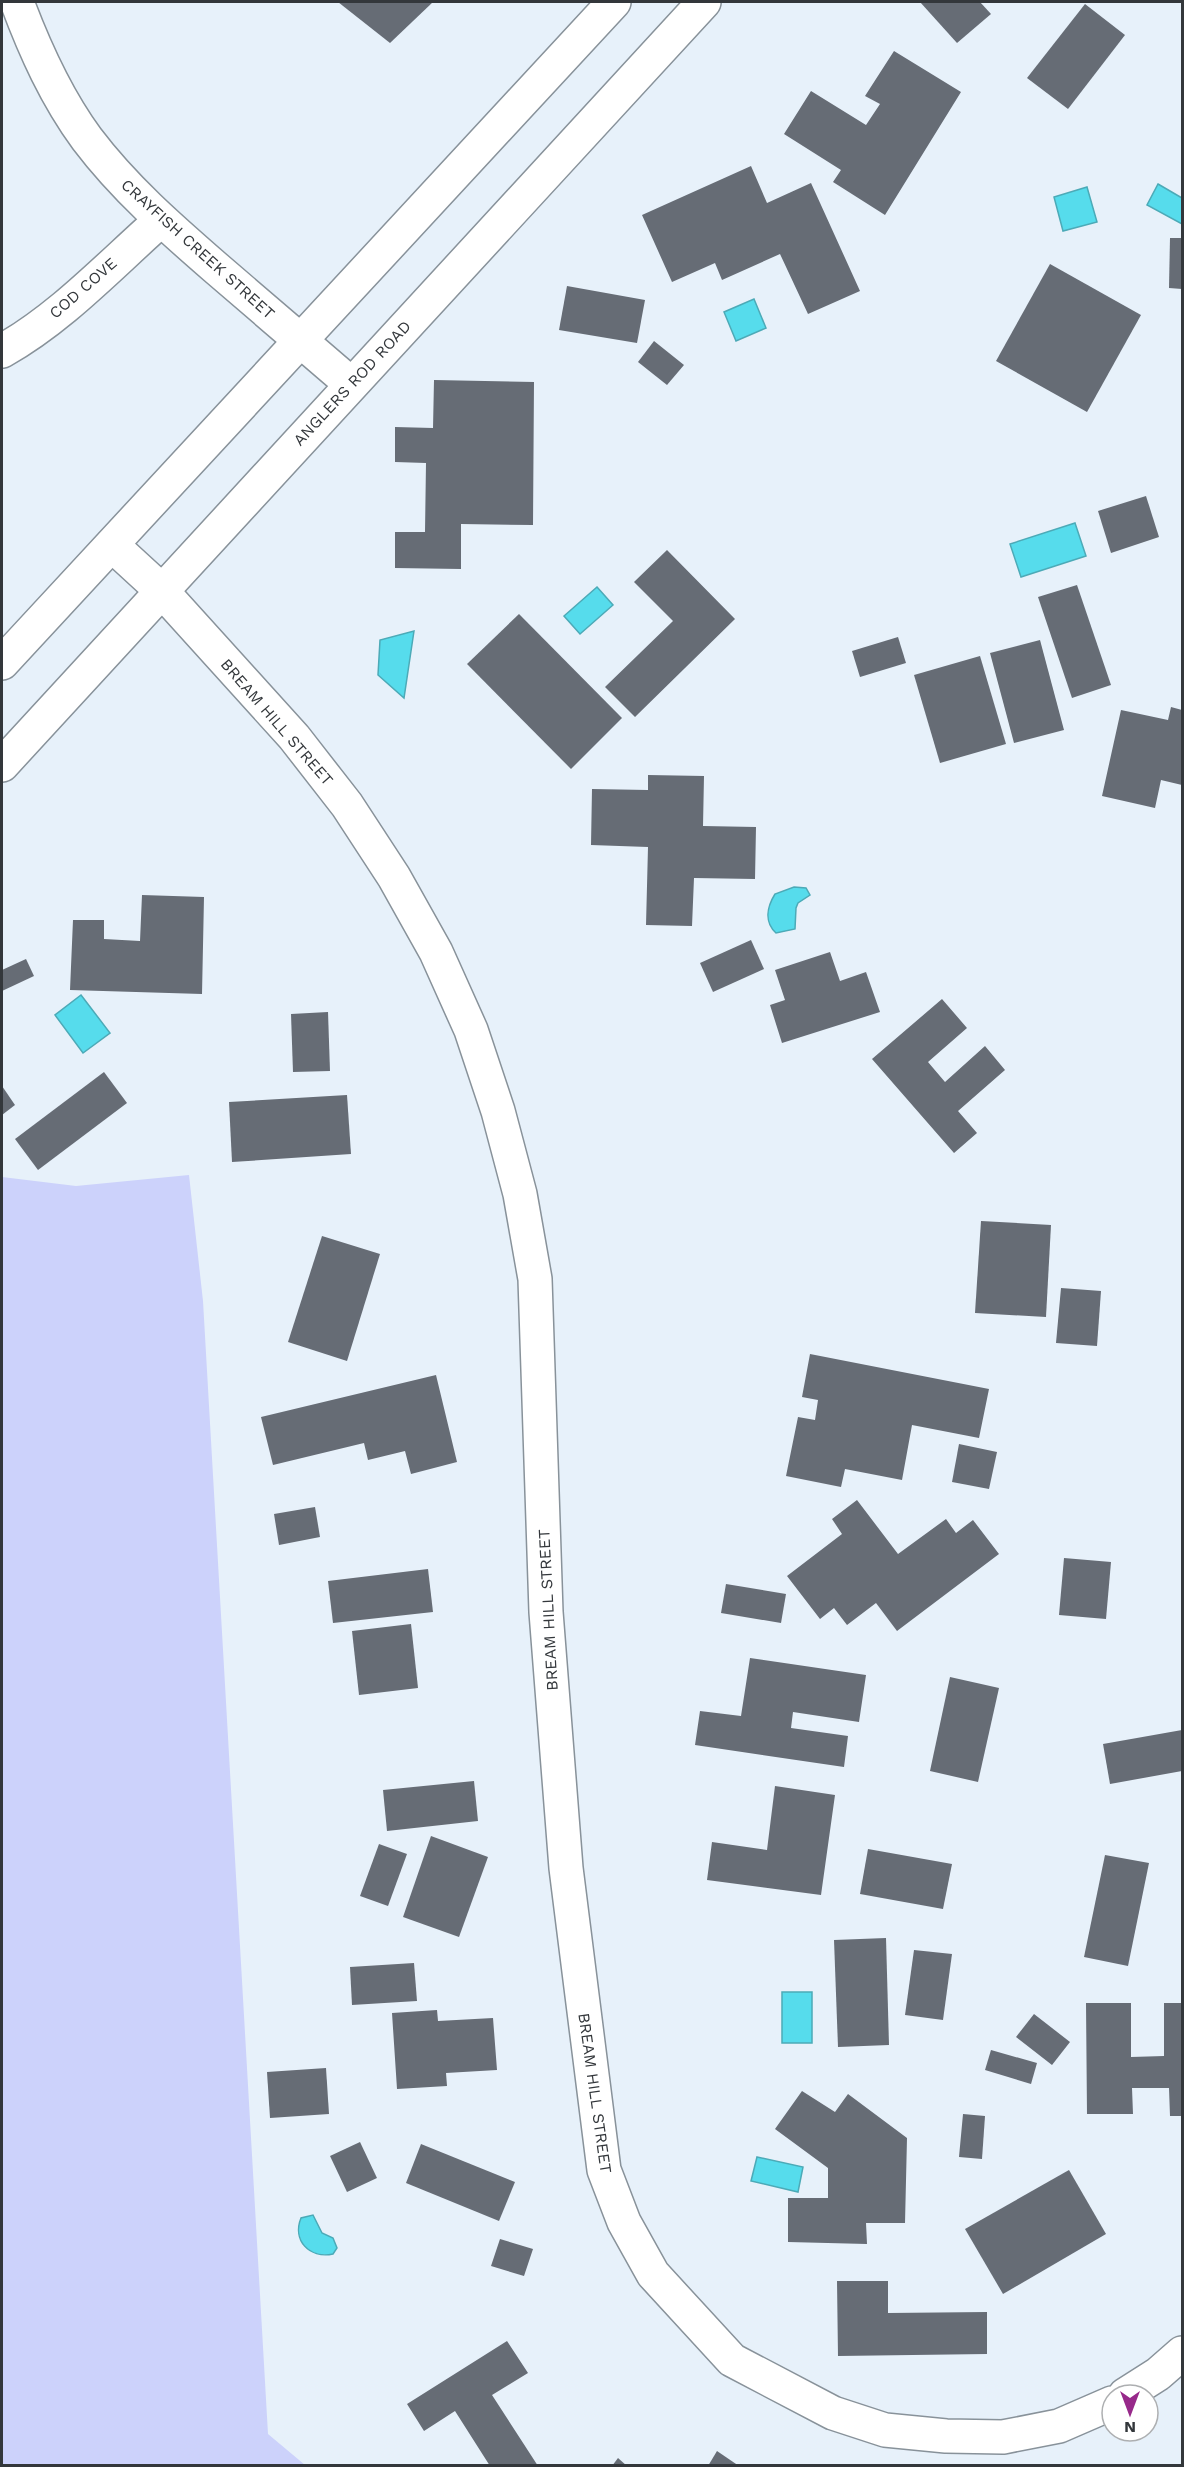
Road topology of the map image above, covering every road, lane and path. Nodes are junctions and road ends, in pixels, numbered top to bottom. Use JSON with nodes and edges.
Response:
{"nodes":[{"id":1,"x":17,"y":2,"type":"edge"},
{"id":2,"x":614,"y":2,"type":"edge"},
{"id":3,"x":704,"y":2,"type":"edge"},
{"id":4,"x":161,"y":220,"type":"junction"},
{"id":5,"x":300,"y":341,"type":"junction"},
{"id":6,"x":2,"y":351,"type":"edge"},
{"id":7,"x":351,"y":384,"type":"junction"},
{"id":8,"x":112,"y":544,"type":"junction"},
{"id":9,"x":161,"y":590,"type":"junction"},
{"id":10,"x":2,"y":663,"type":"edge"},
{"id":11,"x":2,"y":765,"type":"edge"},
{"id":12,"x":1182,"y":2353,"type":"edge"},
{"id":13,"x":1144,"y":2383,"type":"edge"},
{"id":14,"x":1100,"y":2408,"type":"edge"}],
"edges":[{"from":1,"to":4,"type":"street","name":"CRAYFISH CREEK STREET"},
{"from":2,"to":5,"type":"street"},
{"from":3,"to":7,"type":"street","name":"ANGLERS ROD ROAD"},
{"from":4,"to":5,"type":"street","name":"CRAYFISH CREEK STREET"},
{"from":4,"to":6,"type":"street","name":"COD COVE"},
{"from":5,"to":7,"type":"street","name":"CRAYFISH CREEK STREET"},
{"from":5,"to":8,"type":"street"},
{"from":7,"to":9,"type":"street","name":"ANGLERS ROD ROAD"},
{"from":8,"to":9,"type":"street","name":"BREAM HILL STREET"},
{"from":8,"to":10,"type":"street"},
{"from":9,"to":11,"type":"street","name":"ANGLERS ROD ROAD"},
{"from":9,"to":14,"type":"street","name":"BREAM HILL STREET"},
{"from":12,"to":13,"type":"street"}]}
